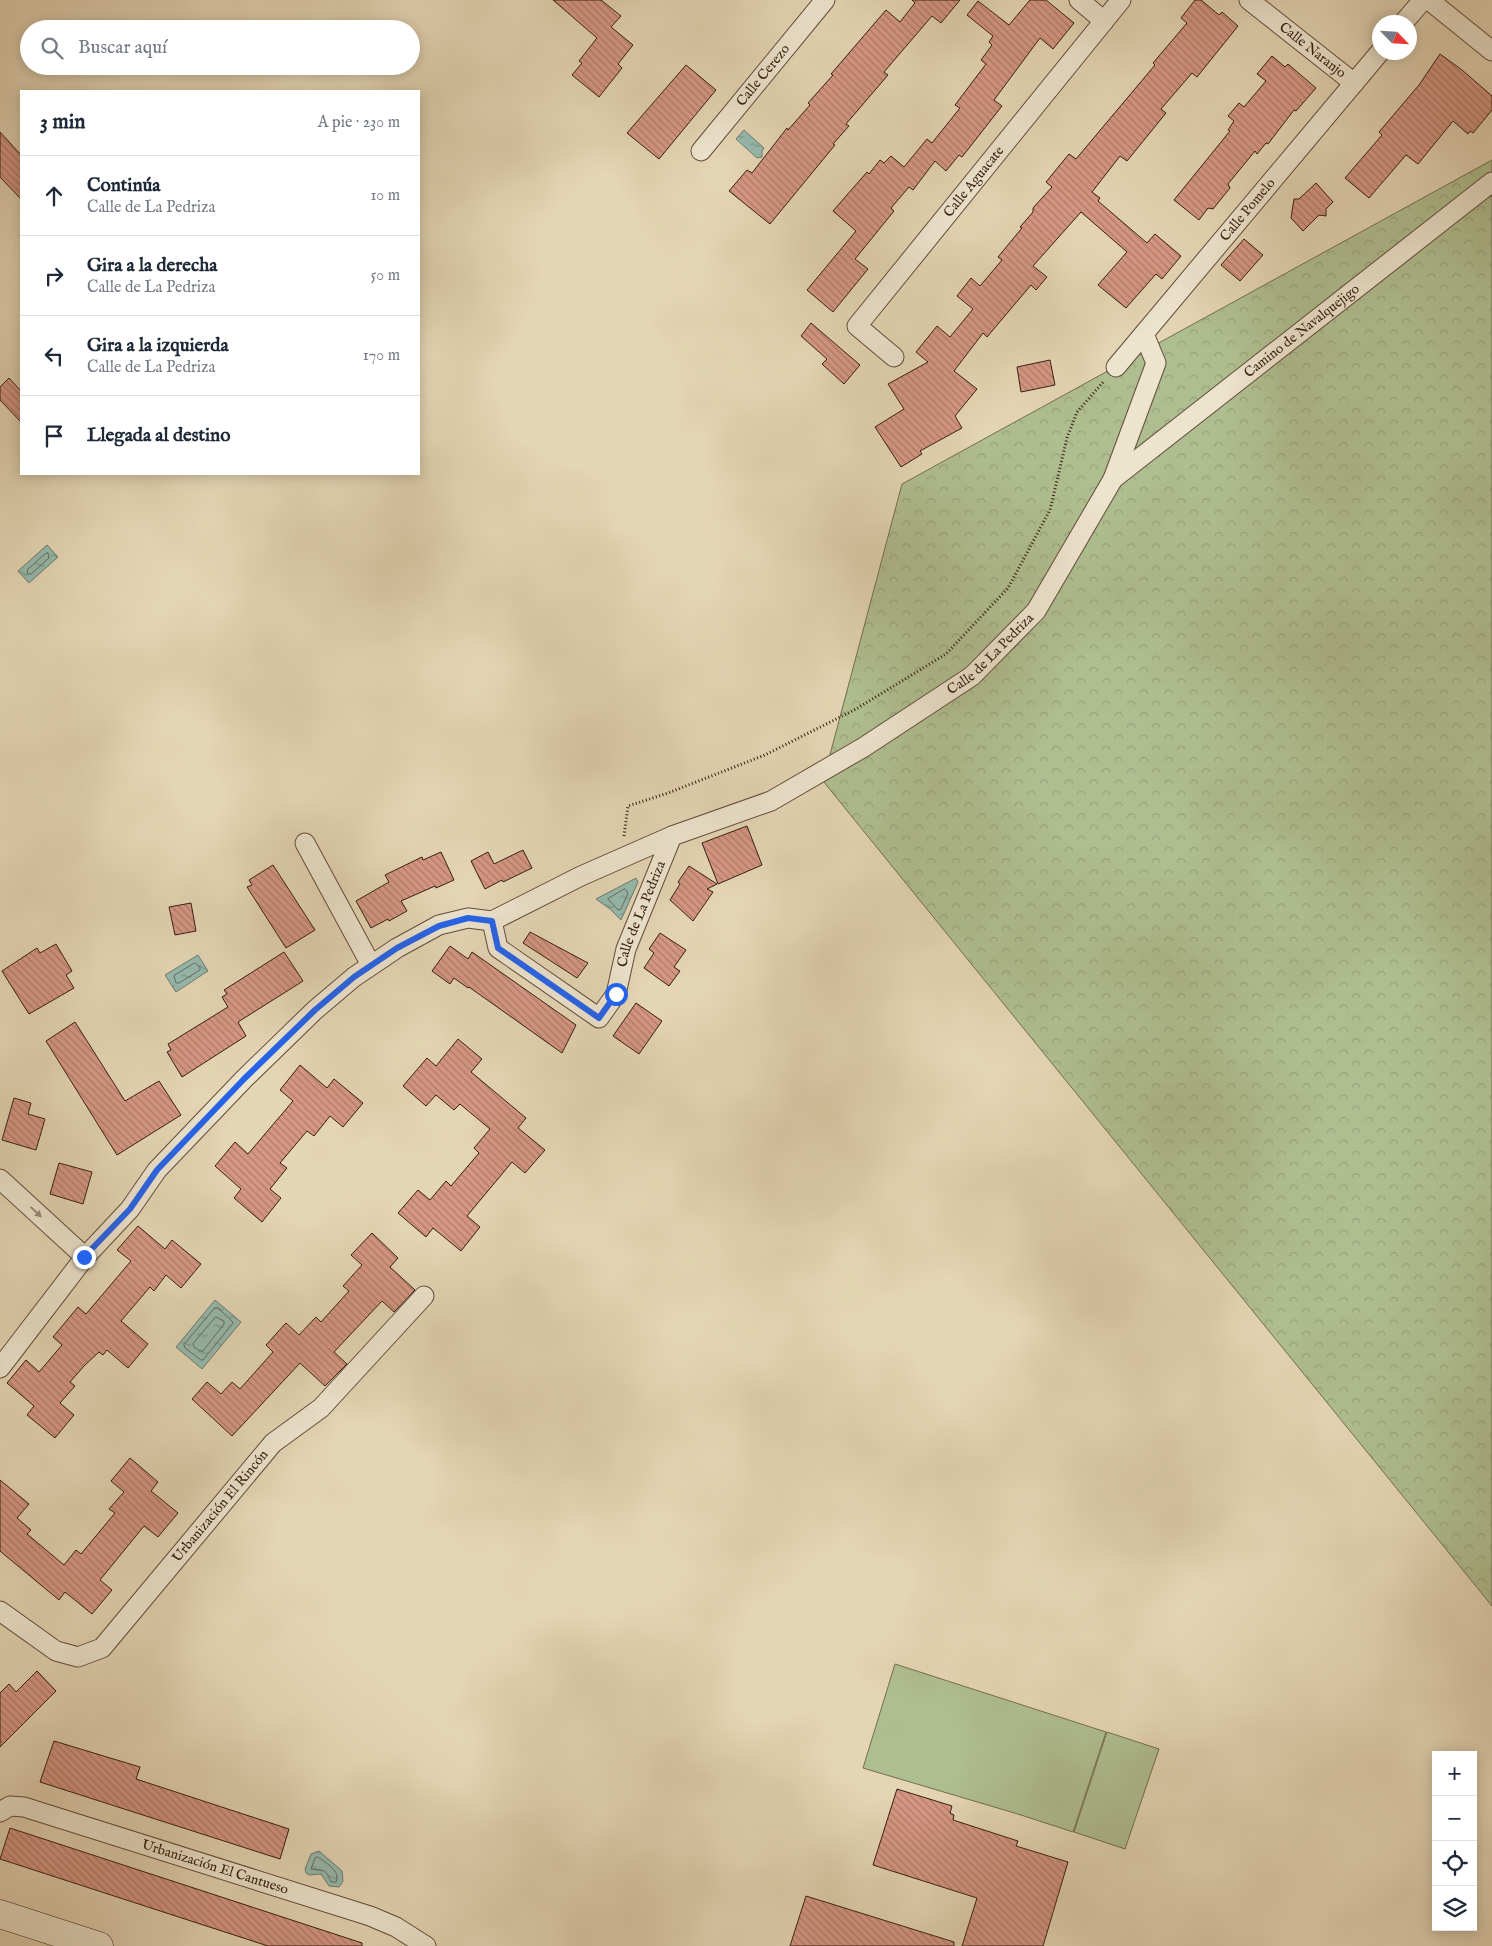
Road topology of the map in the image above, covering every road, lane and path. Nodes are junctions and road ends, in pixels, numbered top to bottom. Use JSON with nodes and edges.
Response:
{"nodes":[{"id":1,"x":825,"y":0,"type":"edge"},
{"id":2,"x":1079,"y":0,"type":"edge"},
{"id":3,"x":1121,"y":0,"type":"edge"},
{"id":4,"x":1249,"y":0,"type":"edge"},
{"id":5,"x":1423,"y":0,"type":"edge"},
{"id":6,"x":1428,"y":0,"type":"edge"},
{"id":7,"x":1410,"y":15,"type":"edge"},
{"id":8,"x":1104,"y":21,"type":"junction"},
{"id":9,"x":1492,"y":52,"type":"edge"},
{"id":10,"x":1373,"y":60,"type":"edge"},
{"id":11,"x":1354,"y":83,"type":"junction"},
{"id":12,"x":701,"y":151,"type":"dead end"},
{"id":13,"x":1492,"y":182,"type":"edge"},
{"id":14,"x":1144,"y":334,"type":"junction"},
{"id":15,"x":894,"y":357,"type":"dead end"},
{"id":16,"x":1116,"y":367,"type":"joint"},
{"id":17,"x":1113,"y":480,"type":"junction"},
{"id":18,"x":672,"y":836,"type":"junction"},
{"id":19,"x":305,"y":843,"type":"dead end"},
{"id":20,"x":621,"y":858,"type":"junction"},
{"id":21,"x":492,"y":921,"type":"junction"},
{"id":22,"x":371,"y":965,"type":"junction"},
{"id":23,"x":0,"y":1179,"type":"edge"},
{"id":24,"x":84,"y":1257,"type":"junction"},
{"id":25,"x":424,"y":1296,"type":"dead end"},
{"id":26,"x":0,"y":1368,"type":"edge"},
{"id":27,"x":4,"y":1614,"type":"edge"},
{"id":28,"x":0,"y":1812,"type":"edge"},
{"id":29,"x":0,"y":1914,"type":"edge"},
{"id":30,"x":99,"y":1946,"type":"edge"},
{"id":31,"x":426,"y":1946,"type":"edge"}],
"edges":[{"from":1,"to":12,"type":"street","name":"Calle Cerezo"},
{"from":2,"to":8,"type":"street"},
{"from":3,"to":8,"type":"street","name":"Calle Aguacate"},
{"from":4,"to":11,"type":"street","name":"Calle Naranjo"},
{"from":5,"to":7,"type":"street"},
{"from":6,"to":9,"type":"street"},
{"from":8,"to":15,"type":"street","name":"Calle Aguacate"},
{"from":10,"to":11,"type":"street","name":"Calle Pomelo"},
{"from":11,"to":14,"type":"street","name":"Calle Pomelo"},
{"from":13,"to":17,"type":"street","name":"Camino de Navalquejigo"},
{"from":14,"to":16,"type":"street","name":"Calle Pomelo"},
{"from":14,"to":17,"type":"street","name":"Calle de La Pedriza"},
{"from":16,"to":20,"type":"path"},
{"from":17,"to":18,"type":"street","name":"Calle de La Pedriza"},
{"from":18,"to":20,"type":"street","name":"Calle de La Pedriza"},
{"from":18,"to":21,"type":"street","name":"Calle de La Pedriza"},
{"from":19,"to":22,"type":"street"},
{"from":20,"to":21,"type":"street","name":"Calle de La Pedriza"},
{"from":21,"to":22,"type":"street"},
{"from":22,"to":24,"type":"street"},
{"from":23,"to":24,"type":"street","one_way":true},
{"from":24,"to":26,"type":"street"},
{"from":25,"to":27,"type":"street","name":"Urbanización El Rincón"},
{"from":28,"to":31,"type":"street","name":"Urbanización El Cantueso"},
{"from":29,"to":30,"type":"main road"}]}
